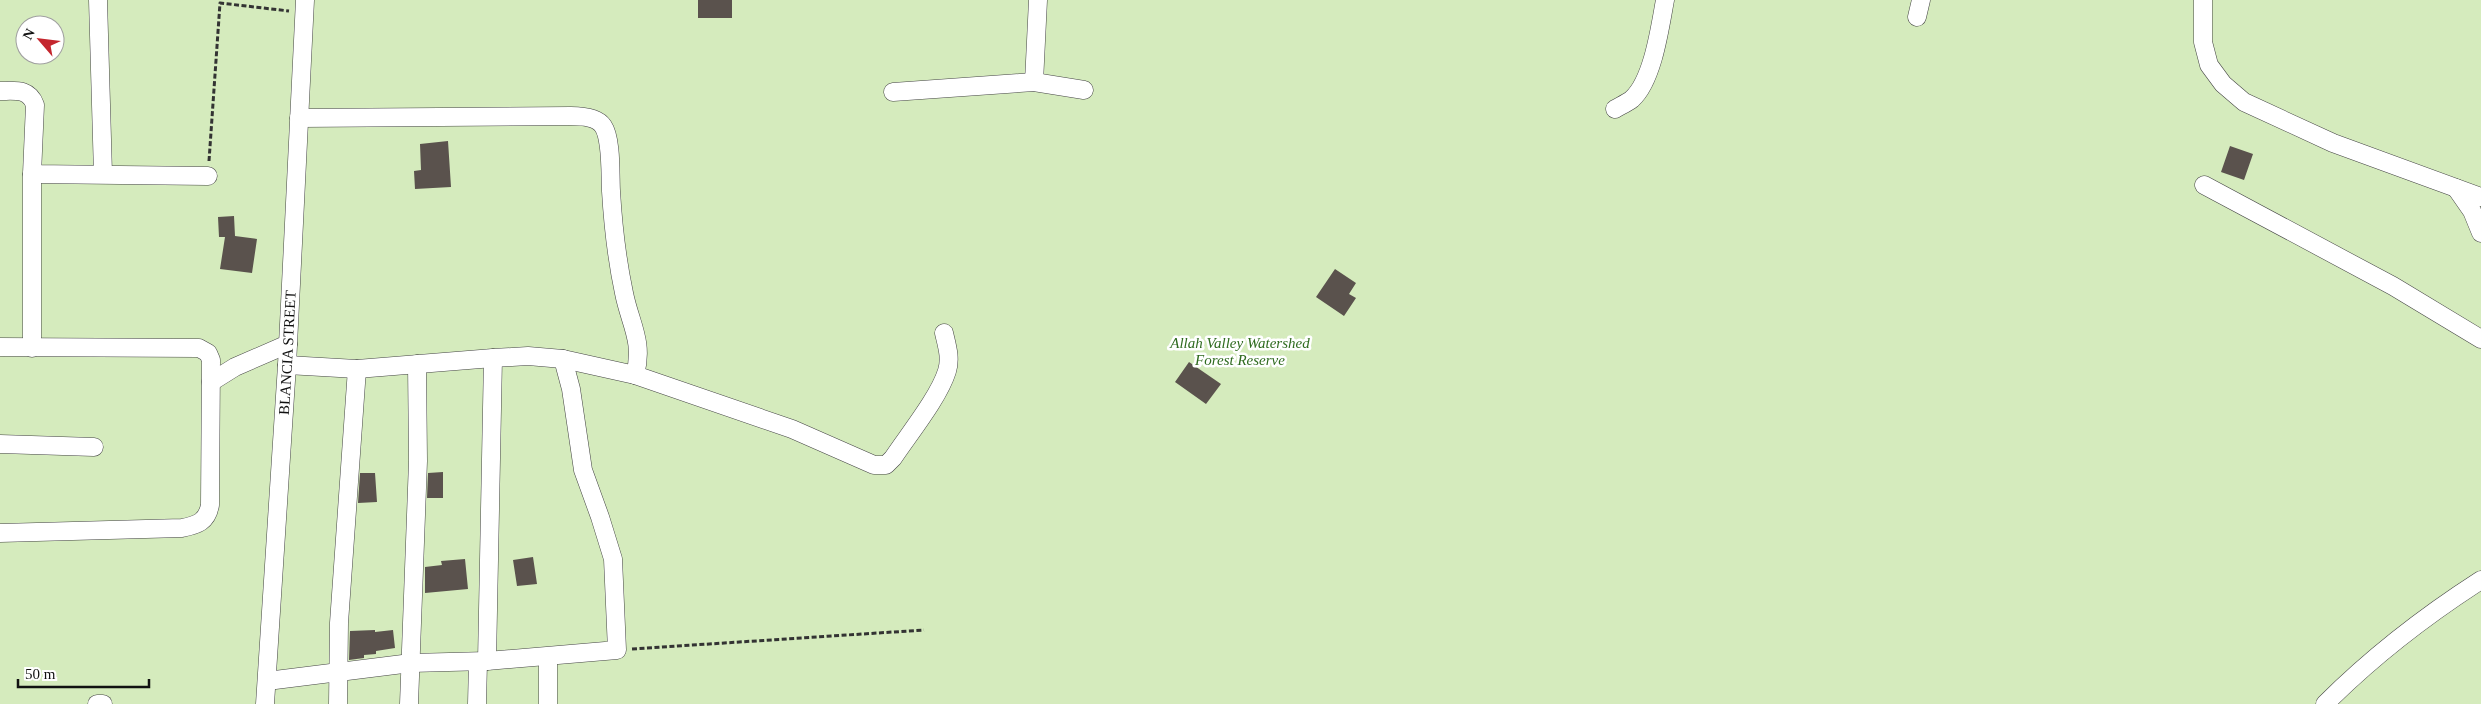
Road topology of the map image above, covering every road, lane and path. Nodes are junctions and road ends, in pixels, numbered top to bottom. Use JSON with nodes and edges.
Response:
{"nodes":[{"id":1,"x":98,"y":0,"type":"edge"},
{"id":2,"x":1038,"y":0,"type":"edge"},
{"id":3,"x":1665,"y":0,"type":"edge"},
{"id":4,"x":2202,"y":0,"type":"edge"},
{"id":5,"x":220,"y":1,"type":"edge"},
{"id":6,"x":305,"y":6,"type":"edge"},
{"id":7,"x":1034,"y":82,"type":"junction"},
{"id":8,"x":1084,"y":90,"type":"dead end"},
{"id":9,"x":0,"y":91,"type":"edge"},
{"id":10,"x":893,"y":92,"type":"dead end"},
{"id":11,"x":1615,"y":109,"type":"dead end"},
{"id":12,"x":299,"y":118,"type":"junction"},
{"id":13,"x":32,"y":174,"type":"junction"},
{"id":14,"x":103,"y":174,"type":"junction"},
{"id":15,"x":208,"y":176,"type":"joint"},
{"id":16,"x":2204,"y":185,"type":"dead end"},
{"id":17,"x":2456,"y":188,"type":"junction"},
{"id":18,"x":2481,"y":197,"type":"edge"},
{"id":19,"x":2481,"y":233,"type":"edge"},
{"id":20,"x":944,"y":333,"type":"dead end"},
{"id":21,"x":2480,"y":334,"type":"edge"},
{"id":22,"x":288,"y":344,"type":"junction"},
{"id":23,"x":0,"y":347,"type":"edge"},
{"id":24,"x":32,"y":348,"type":"junction"},
{"id":25,"x":493,"y":358,"type":"junction"},
{"id":26,"x":564,"y":359,"type":"junction"},
{"id":27,"x":287,"y":364,"type":"junction"},
{"id":28,"x":417,"y":364,"type":"junction"},
{"id":29,"x":357,"y":370,"type":"junction"},
{"id":30,"x":635,"y":374,"type":"junction"},
{"id":31,"x":211,"y":382,"type":"junction"},
{"id":32,"x":0,"y":444,"type":"edge"},
{"id":33,"x":94,"y":447,"type":"dead end"},
{"id":34,"x":0,"y":533,"type":"edge"},
{"id":35,"x":2481,"y":580,"type":"edge"},
{"id":36,"x":924,"y":630,"type":"dead end"},
{"id":37,"x":617,"y":650,"type":"junction"},
{"id":38,"x":548,"y":657,"type":"junction"},
{"id":39,"x":482,"y":661,"type":"junction"},
{"id":40,"x":411,"y":663,"type":"junction"},
{"id":41,"x":339,"y":672,"type":"junction"},
{"id":42,"x":267,"y":681,"type":"junction"},
{"id":43,"x":96,"y":704,"type":"edge"},
{"id":44,"x":103,"y":704,"type":"edge"},
{"id":45,"x":265,"y":704,"type":"edge"},
{"id":46,"x":338,"y":704,"type":"edge"},
{"id":47,"x":409,"y":704,"type":"edge"},
{"id":48,"x":477,"y":704,"type":"edge"},
{"id":49,"x":548,"y":704,"type":"edge"},
{"id":50,"x":2325,"y":704,"type":"edge"}],
"edges":[{"from":1,"to":14,"type":"street"},
{"from":2,"to":7,"type":"street"},
{"from":3,"to":11,"type":"street"},
{"from":4,"to":17,"type":"street"},
{"from":5,"to":6,"type":"path"},
{"from":5,"to":15,"type":"path"},
{"from":6,"to":12,"type":"street","name":"BLANCIA STREET"},
{"from":7,"to":8,"type":"street"},
{"from":7,"to":10,"type":"street"},
{"from":9,"to":13,"type":"street"},
{"from":12,"to":22,"type":"street","name":"BLANCIA STREET"},
{"from":12,"to":30,"type":"street"},
{"from":13,"to":14,"type":"street"},
{"from":13,"to":24,"type":"street"},
{"from":14,"to":15,"type":"street"},
{"from":16,"to":21,"type":"street"},
{"from":17,"to":18,"type":"street"},
{"from":17,"to":19,"type":"street"},
{"from":20,"to":30,"type":"street"},
{"from":22,"to":27,"type":"street","name":"BLANCIA STREET"},
{"from":22,"to":31,"type":"street"},
{"from":23,"to":24,"type":"street"},
{"from":24,"to":31,"type":"street"},
{"from":25,"to":26,"type":"street"},
{"from":25,"to":28,"type":"street"},
{"from":25,"to":39,"type":"street"},
{"from":26,"to":30,"type":"street"},
{"from":26,"to":37,"type":"street"},
{"from":27,"to":29,"type":"street"},
{"from":27,"to":42,"type":"street","name":"BLANCIA STREET"},
{"from":28,"to":29,"type":"street"},
{"from":28,"to":40,"type":"street"},
{"from":29,"to":41,"type":"street"},
{"from":31,"to":34,"type":"street"},
{"from":32,"to":33,"type":"street"},
{"from":35,"to":50,"type":"street"},
{"from":36,"to":37,"type":"path"},
{"from":37,"to":38,"type":"street"},
{"from":38,"to":39,"type":"street"},
{"from":38,"to":49,"type":"street"},
{"from":39,"to":40,"type":"street"},
{"from":39,"to":48,"type":"street"},
{"from":40,"to":41,"type":"street"},
{"from":40,"to":47,"type":"street"},
{"from":41,"to":42,"type":"street"},
{"from":41,"to":46,"type":"street"},
{"from":42,"to":45,"type":"street","name":"BLANCIA STREET"},
{"from":43,"to":44,"type":"street"}]}
